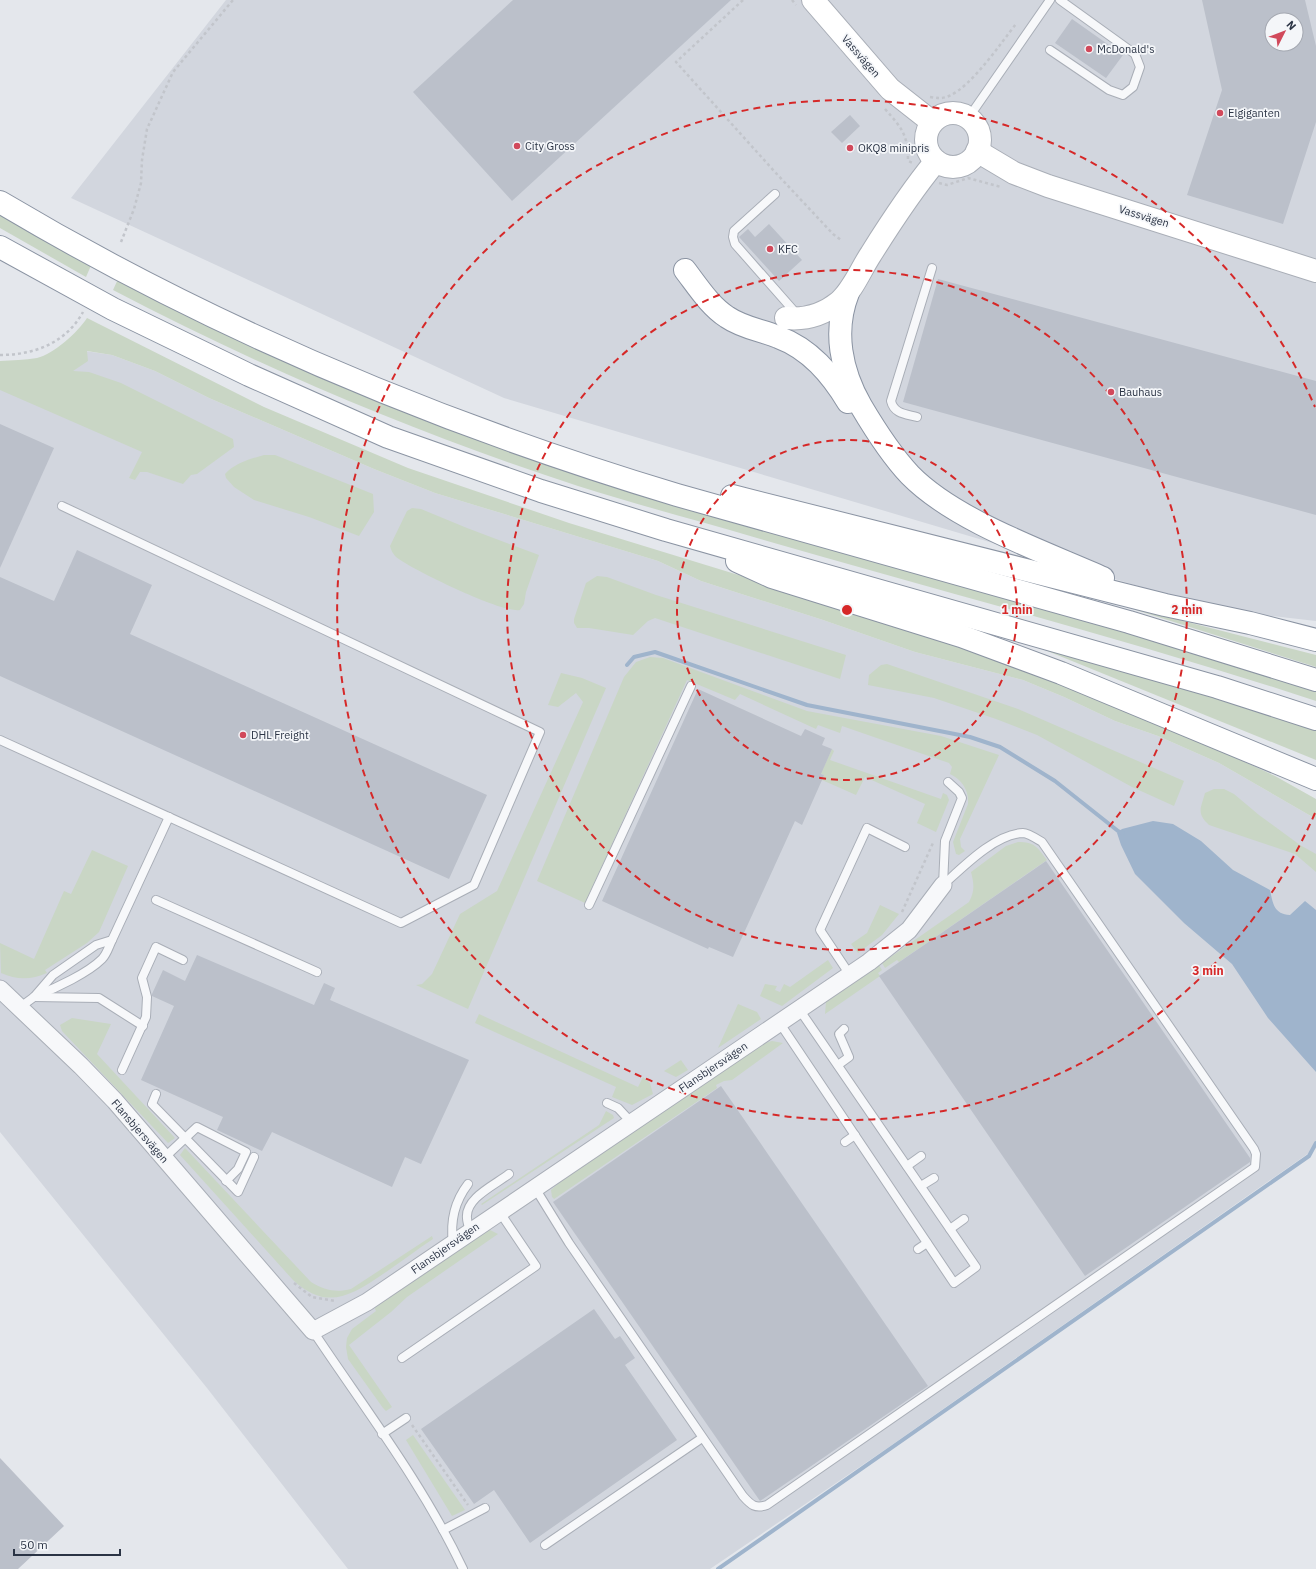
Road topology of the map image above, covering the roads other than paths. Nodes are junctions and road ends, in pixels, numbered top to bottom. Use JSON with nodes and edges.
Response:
{"nodes":[{"id":1,"x":813,"y":0,"type":"edge"},
{"id":2,"x":1050,"y":0,"type":"edge"},
{"id":3,"x":1060,"y":0,"type":"edge"},
{"id":4,"x":1050,"y":50,"type":"dead end"},
{"id":5,"x":969,"y":117,"type":"junction"},
{"id":6,"x":932,"y":122,"type":"junction"},
{"id":7,"x":977,"y":151,"type":"junction"},
{"id":8,"x":936,"y":161,"type":"junction"},
{"id":9,"x":775,"y":194,"type":"dead end"},
{"id":10,"x":0,"y":202,"type":"edge"},
{"id":11,"x":0,"y":247,"type":"edge"},
{"id":12,"x":932,"y":268,"type":"dead end"},
{"id":13,"x":685,"y":270,"type":"dead end"},
{"id":14,"x":1316,"y":271,"type":"edge"},
{"id":15,"x":848,"y":293,"type":"junction"},
{"id":16,"x":790,"y":314,"type":"joint"},
{"id":17,"x":256,"y":336,"type":"junction"},
{"id":18,"x":917,"y":417,"type":"dead end"},
{"id":19,"x":910,"y":475,"type":"junction"},
{"id":20,"x":62,"y":506,"type":"dead end"},
{"id":21,"x":666,"y":530,"type":"junction"},
{"id":22,"x":1165,"y":605,"type":"junction"},
{"id":23,"x":1316,"y":632,"type":"edge"},
{"id":24,"x":1316,"y":640,"type":"edge"},
{"id":25,"x":1316,"y":680,"type":"edge"},
{"id":26,"x":691,"y":686,"type":"dead end"},
{"id":27,"x":1316,"y":719,"type":"edge"},
{"id":28,"x":0,"y":740,"type":"edge"},
{"id":29,"x":1283,"y":766,"type":"junction"},
{"id":30,"x":1316,"y":779,"type":"edge"},
{"id":31,"x":948,"y":782,"type":"dead end"},
{"id":32,"x":1316,"y":785,"type":"edge"},
{"id":33,"x":169,"y":817,"type":"junction"},
{"id":34,"x":905,"y":847,"type":"dead end"},
{"id":35,"x":943,"y":885,"type":"junction"},
{"id":36,"x":156,"y":900,"type":"dead end"},
{"id":37,"x":589,"y":905,"type":"dead end"},
{"id":38,"x":112,"y":940,"type":"junction"},
{"id":39,"x":183,"y":960,"type":"dead end"},
{"id":40,"x":316,"y":972,"type":"dead end"},
{"id":41,"x":850,"y":975,"type":"junction"},
{"id":42,"x":0,"y":989,"type":"edge"},
{"id":43,"x":34,"y":997,"type":"junction"},
{"id":44,"x":19,"y":1008,"type":"junction"},
{"id":45,"x":799,"y":1009,"type":"junction"},
{"id":46,"x":779,"y":1022,"type":"junction"},
{"id":47,"x":142,"y":1026,"type":"junction"},
{"id":48,"x":844,"y":1029,"type":"dead end"},
{"id":49,"x":838,"y":1064,"type":"junction"},
{"id":50,"x":122,"y":1070,"type":"dead end"},
{"id":51,"x":156,"y":1094,"type":"dead end"},
{"id":52,"x":607,"y":1103,"type":"dead end"},
{"id":53,"x":631,"y":1122,"type":"junction"},
{"id":54,"x":854,"y":1135,"type":"junction"},
{"id":55,"x":185,"y":1138,"type":"junction"},
{"id":56,"x":845,"y":1142,"type":"dead end"},
{"id":57,"x":921,"y":1156,"type":"dead end"},
{"id":58,"x":254,"y":1157,"type":"dead end"},
{"id":59,"x":164,"y":1158,"type":"junction"},
{"id":60,"x":907,"y":1166,"type":"junction"},
{"id":61,"x":509,"y":1174,"type":"dead end"},
{"id":62,"x":934,"y":1178,"type":"dead end"},
{"id":63,"x":226,"y":1181,"type":"junction"},
{"id":64,"x":468,"y":1184,"type":"dead end"},
{"id":65,"x":921,"y":1186,"type":"junction"},
{"id":66,"x":535,"y":1188,"type":"junction"},
{"id":67,"x":499,"y":1211,"type":"junction"},
{"id":68,"x":964,"y":1220,"type":"dead end"},
{"id":69,"x":950,"y":1229,"type":"junction"},
{"id":70,"x":470,"y":1231,"type":"junction"},
{"id":71,"x":927,"y":1242,"type":"junction"},
{"id":72,"x":453,"y":1243,"type":"junction"},
{"id":73,"x":918,"y":1249,"type":"dead end"},
{"id":74,"x":313,"y":1331,"type":"junction"},
{"id":75,"x":402,"y":1358,"type":"dead end"},
{"id":76,"x":406,"y":1418,"type":"road end"},
{"id":77,"x":382,"y":1434,"type":"junction"},
{"id":78,"x":702,"y":1438,"type":"junction"},
{"id":79,"x":485,"y":1508,"type":"dead end"},
{"id":80,"x":443,"y":1530,"type":"junction"},
{"id":81,"x":545,"y":1545,"type":"dead end"},
{"id":82,"x":463,"y":1569,"type":"edge"}],
"edges":[{"from":1,"to":6,"type":"main road","name":"Vassvägen"},
{"from":2,"to":5,"type":"lane"},
{"from":3,"to":4,"type":"lane"},
{"from":5,"to":6,"type":"main road"},
{"from":5,"to":7,"type":"main road"},
{"from":6,"to":8,"type":"main road"},
{"from":7,"to":8,"type":"main road"},
{"from":7,"to":14,"type":"main road","name":"Vassvägen"},
{"from":8,"to":15,"type":"main road"},
{"from":9,"to":16,"type":"lane"},
{"from":10,"to":17,"type":"main road"},
{"from":11,"to":21,"type":"main road"},
{"from":12,"to":18,"type":"lane"},
{"from":13,"to":19,"type":"main road"},
{"from":15,"to":16,"type":"main road"},
{"from":15,"to":19,"type":"main road"},
{"from":17,"to":22,"type":"main road"},
{"from":17,"to":25,"type":"main road"},
{"from":19,"to":22,"type":"main road"},
{"from":20,"to":33,"type":"lane"},
{"from":21,"to":27,"type":"main road"},
{"from":21,"to":29,"type":"main road"},
{"from":22,"to":23,"type":"main road"},
{"from":22,"to":24,"type":"main road"},
{"from":26,"to":37,"type":"lane"},
{"from":28,"to":33,"type":"lane"},
{"from":29,"to":30,"type":"main road"},
{"from":29,"to":32,"type":"main road"},
{"from":31,"to":35,"type":"lane"},
{"from":33,"to":38,"type":"lane"},
{"from":34,"to":41,"type":"lane"},
{"from":35,"to":41,"type":"street","name":"Flansbjersvägen"},
{"from":35,"to":78,"type":"lane"},
{"from":36,"to":40,"type":"lane"},
{"from":38,"to":43,"type":"lane"},
{"from":38,"to":43,"type":"lane"},
{"from":39,"to":47,"type":"lane"},
{"from":41,"to":45,"type":"street","name":"Flansbjersvägen"},
{"from":42,"to":44,"type":"street","name":"Flansbjersvägen"},
{"from":43,"to":44,"type":"lane"},
{"from":43,"to":47,"type":"lane"},
{"from":44,"to":59,"type":"street","name":"Flansbjersvägen"},
{"from":45,"to":46,"type":"street","name":"Flansbjersvägen"},
{"from":45,"to":49,"type":"lane"},
{"from":46,"to":53,"type":"street","name":"Flansbjersvägen"},
{"from":46,"to":54,"type":"lane"},
{"from":47,"to":50,"type":"lane"},
{"from":48,"to":49,"type":"lane"},
{"from":49,"to":60,"type":"lane"},
{"from":51,"to":55,"type":"lane"},
{"from":52,"to":53,"type":"lane"},
{"from":53,"to":66,"type":"street","name":"Flansbjersvägen"},
{"from":54,"to":56,"type":"lane"},
{"from":54,"to":71,"type":"lane"},
{"from":55,"to":59,"type":"lane"},
{"from":55,"to":63,"type":"lane"},
{"from":55,"to":63,"type":"lane"},
{"from":57,"to":60,"type":"lane"},
{"from":58,"to":63,"type":"lane"},
{"from":59,"to":74,"type":"street","name":"Flansbjersvägen"},
{"from":60,"to":65,"type":"lane"},
{"from":61,"to":70,"type":"lane"},
{"from":62,"to":65,"type":"lane"},
{"from":64,"to":72,"type":"lane"},
{"from":65,"to":69,"type":"lane"},
{"from":66,"to":67,"type":"street","name":"Flansbjersvägen"},
{"from":66,"to":78,"type":"lane"},
{"from":67,"to":70,"type":"street","name":"Flansbjersvägen"},
{"from":67,"to":75,"type":"lane"},
{"from":68,"to":69,"type":"lane"},
{"from":69,"to":71,"type":"lane"},
{"from":70,"to":72,"type":"street","name":"Flansbjersvägen"},
{"from":71,"to":73,"type":"lane"},
{"from":72,"to":74,"type":"street","name":"Flansbjersvägen"},
{"from":74,"to":77,"type":"lane"},
{"from":76,"to":77,"type":"lane"},
{"from":77,"to":80,"type":"lane"},
{"from":78,"to":81,"type":"lane"},
{"from":79,"to":80,"type":"lane"},
{"from":80,"to":82,"type":"lane"}]}
